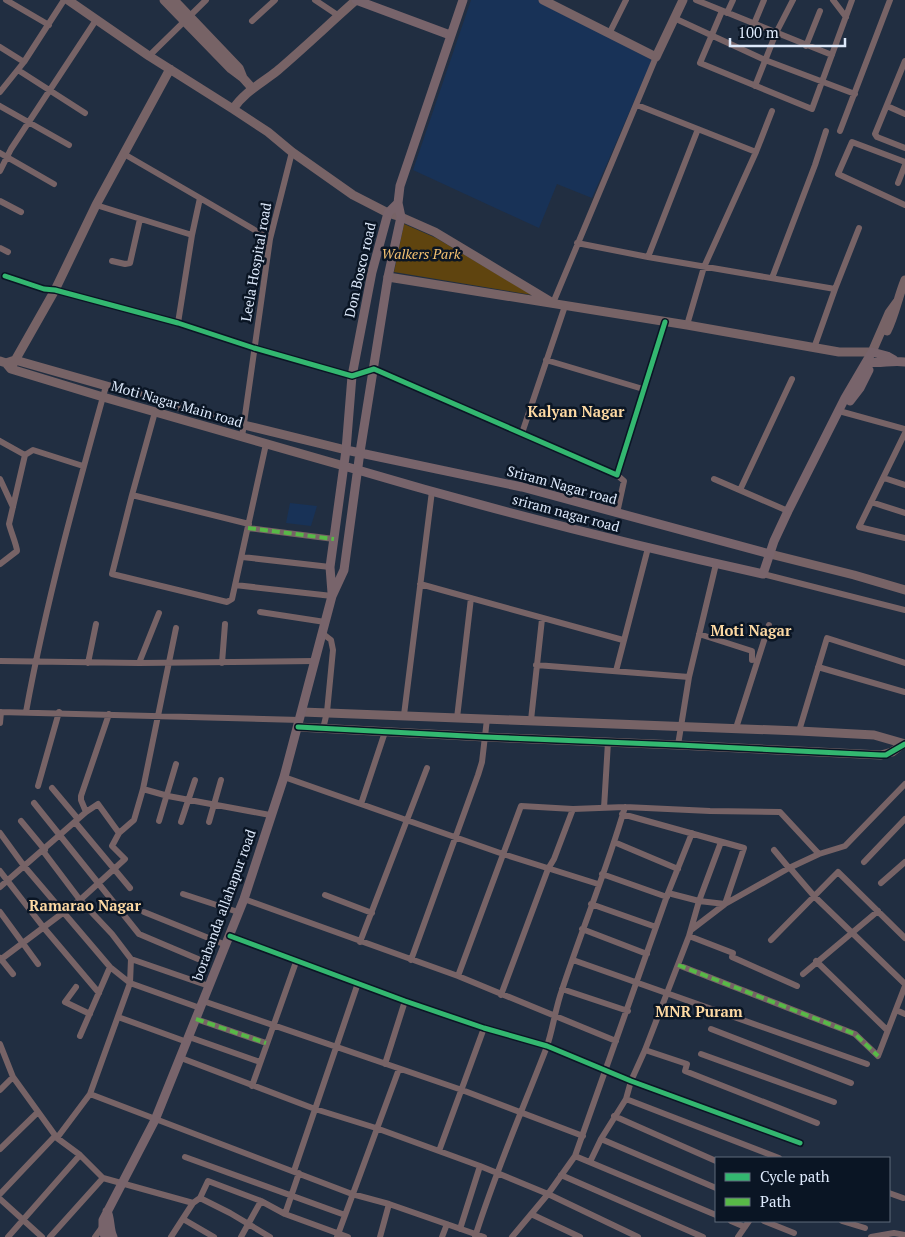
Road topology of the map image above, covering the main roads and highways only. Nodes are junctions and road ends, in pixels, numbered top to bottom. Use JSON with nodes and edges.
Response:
{"nodes":[{"id":1,"x":355,"y":0,"type":"edge"},
{"id":2,"x":463,"y":0,"type":"edge"},
{"id":3,"x":450,"y":35,"type":"junction"},
{"id":4,"x":398,"y":204,"type":"junction"},
{"id":5,"x":894,"y":360,"type":"junction"},
{"id":6,"x":905,"y":361,"type":"edge"},
{"id":7,"x":870,"y":362,"type":"junction"},
{"id":8,"x":346,"y":450,"type":"junction"},
{"id":9,"x":360,"y":452,"type":"junction"},
{"id":10,"x":344,"y":466,"type":"junction"},
{"id":11,"x":357,"y":470,"type":"junction"},
{"id":12,"x":770,"y":554,"type":"junction"},
{"id":13,"x":332,"y":596,"type":"junction"},
{"id":14,"x":107,"y":1211,"type":"junction"},
{"id":15,"x":105,"y":1237,"type":"edge"},
{"id":16,"x":113,"y":1237,"type":"edge"}],
"edges":[{"from":1,"to":3,"type":"main road"},
{"from":2,"to":3,"type":"main road"},
{"from":3,"to":4,"type":"main road"},
{"from":4,"to":8,"type":"main road","name":"Don Bosco road"},
{"from":4,"to":9,"type":"main road","name":"Don Bosco road"},
{"from":5,"to":6,"type":"main road"},
{"from":5,"to":7,"type":"main road"},
{"from":5,"to":7,"type":"main road"},
{"from":7,"to":12,"type":"main road"},
{"from":8,"to":9,"type":"main road","name":"Sriram Nagar road"},
{"from":8,"to":10,"type":"main road","name":"borabanda allahapur road"},
{"from":9,"to":11,"type":"main road","name":"borabanda allahapur road"},
{"from":9,"to":12,"type":"main road","name":"Sriram Nagar road"},
{"from":10,"to":11,"type":"main road","name":"sriram nagar road"},
{"from":10,"to":13,"type":"main road","name":"borabanda allahapur road"},
{"from":11,"to":12,"type":"main road","name":"sriram nagar road"},
{"from":11,"to":13,"type":"main road","name":"borabanda allahapur road"},
{"from":13,"to":14,"type":"main road","name":"borabanda allahapur road"},
{"from":14,"to":15,"type":"main road","name":"borabanda allahapur road"},
{"from":14,"to":16,"type":"main road"}]}
